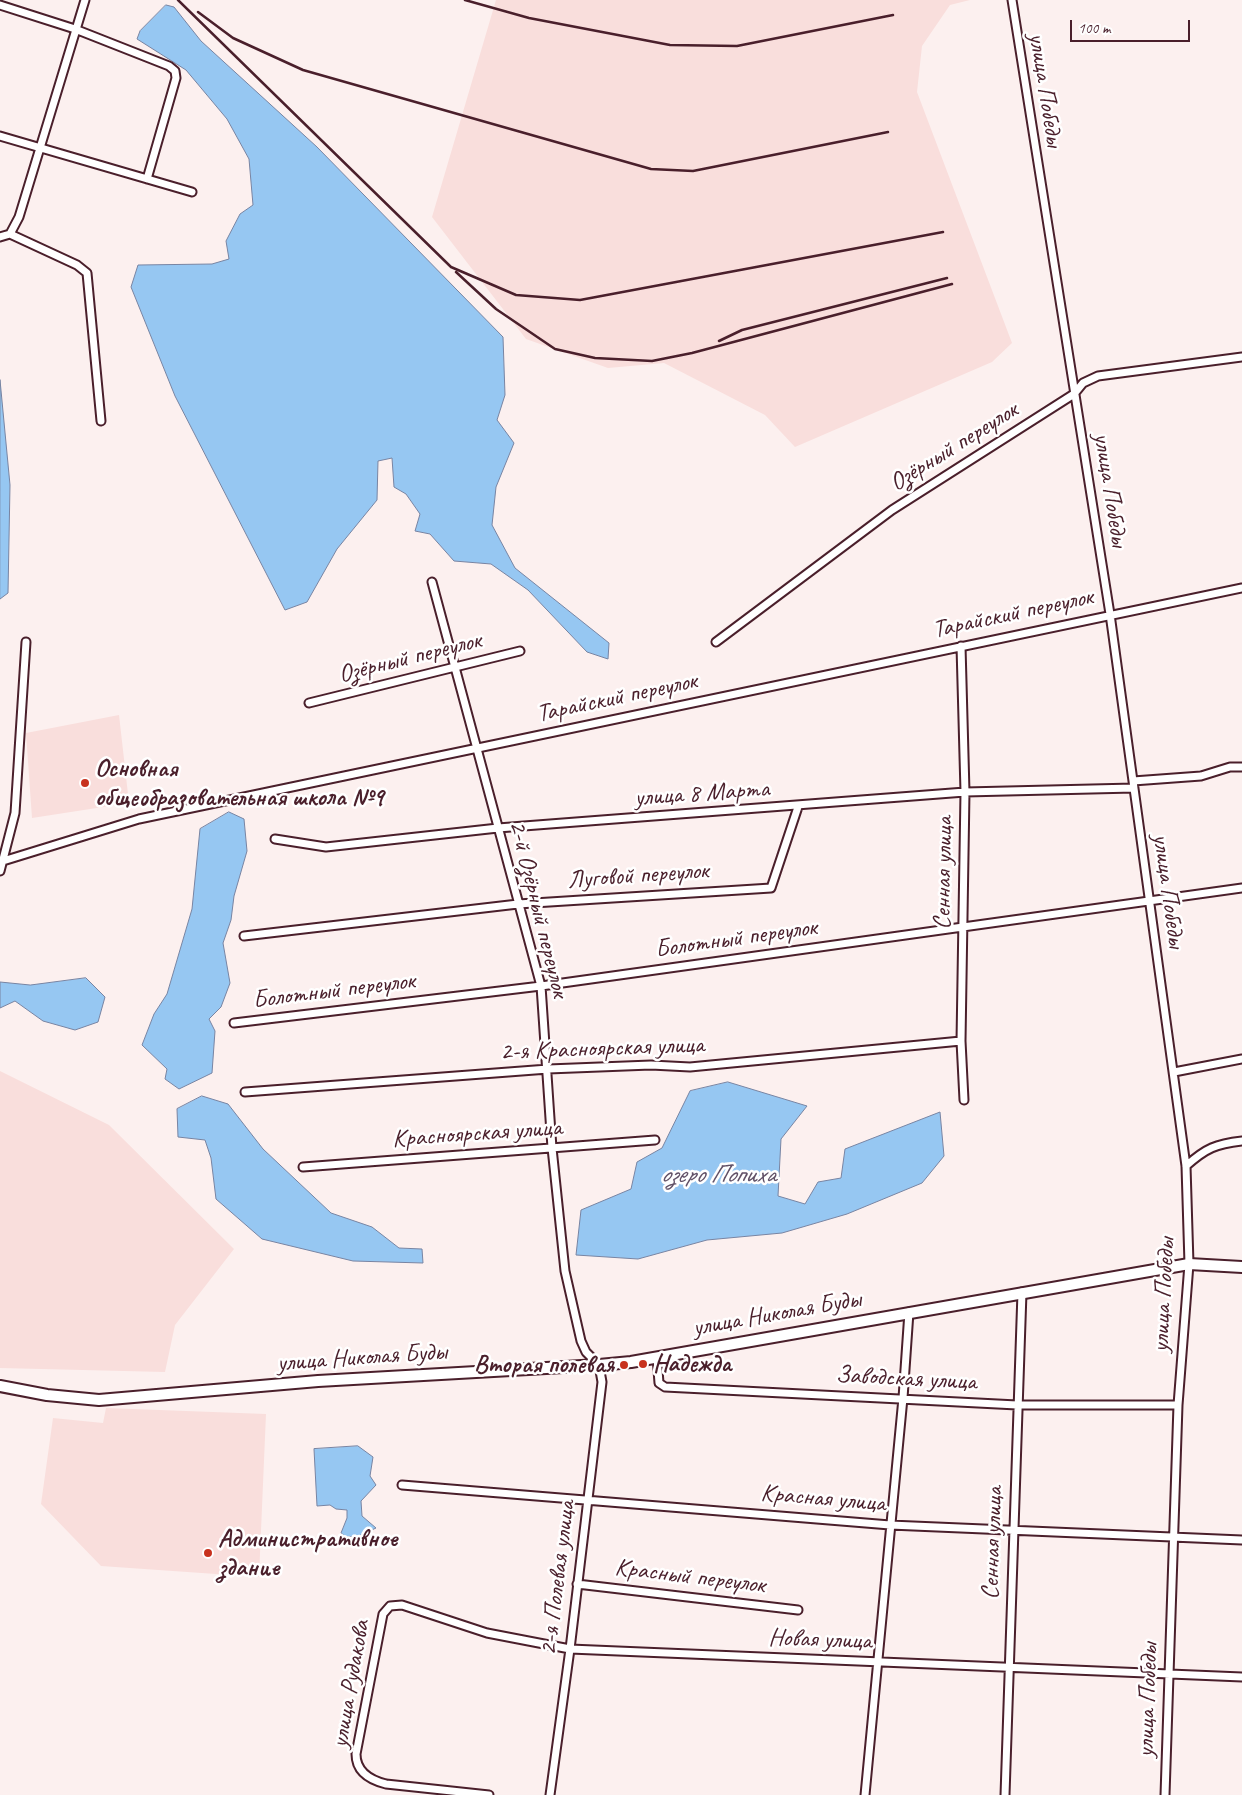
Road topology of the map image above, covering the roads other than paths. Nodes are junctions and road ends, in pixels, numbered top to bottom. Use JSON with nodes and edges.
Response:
{"nodes":[{"id":1,"x":85,"y":0,"type":"edge"},
{"id":2,"x":1012,"y":0,"type":"edge"},
{"id":3,"x":0,"y":6,"type":"edge"},
{"id":4,"x":75,"y":29,"type":"junction"},
{"id":5,"x":0,"y":136,"type":"edge"},
{"id":6,"x":41,"y":147,"type":"junction"},
{"id":7,"x":147,"y":178,"type":"junction"},
{"id":8,"x":192,"y":192,"type":"dead end"},
{"id":9,"x":10,"y":234,"type":"junction"},
{"id":10,"x":0,"y":237,"type":"edge"},
{"id":11,"x":1242,"y":357,"type":"edge"},
{"id":12,"x":1074,"y":394,"type":"junction"},
{"id":13,"x":102,"y":421,"type":"dead end"},
{"id":14,"x":432,"y":582,"type":"dead end"},
{"id":15,"x":1242,"y":588,"type":"edge"},
{"id":16,"x":1110,"y":614,"type":"junction"},
{"id":17,"x":26,"y":642,"type":"dead end"},
{"id":18,"x":716,"y":642,"type":"dead end"},
{"id":19,"x":961,"y":646,"type":"junction"},
{"id":20,"x":520,"y":651,"type":"dead end"},
{"id":21,"x":456,"y":668,"type":"junction"},
{"id":22,"x":309,"y":703,"type":"dead end"},
{"id":23,"x":478,"y":747,"type":"junction"},
{"id":24,"x":1242,"y":767,"type":"edge"},
{"id":25,"x":1133,"y":785,"type":"junction"},
{"id":26,"x":966,"y":792,"type":"junction"},
{"id":27,"x":798,"y":807,"type":"junction"},
{"id":28,"x":498,"y":828,"type":"junction"},
{"id":29,"x":275,"y":839,"type":"dead end"},
{"id":30,"x":3,"y":862,"type":"junction"},
{"id":31,"x":0,"y":871,"type":"edge"},
{"id":32,"x":1242,"y":888,"type":"edge"},
{"id":33,"x":1149,"y":902,"type":"junction"},
{"id":34,"x":518,"y":904,"type":"junction"},
{"id":35,"x":963,"y":928,"type":"junction"},
{"id":36,"x":244,"y":936,"type":"dead end"},
{"id":37,"x":541,"y":986,"type":"junction"},
{"id":38,"x":234,"y":1023,"type":"dead end"},
{"id":39,"x":961,"y":1041,"type":"junction"},
{"id":40,"x":1242,"y":1060,"type":"edge"},
{"id":41,"x":548,"y":1069,"type":"junction"},
{"id":42,"x":1174,"y":1072,"type":"junction"},
{"id":43,"x":245,"y":1092,"type":"dead end"},
{"id":44,"x":964,"y":1100,"type":"dead end"},
{"id":45,"x":655,"y":1140,"type":"dead end"},
{"id":46,"x":1242,"y":1141,"type":"edge"},
{"id":47,"x":552,"y":1148,"type":"junction"},
{"id":48,"x":1186,"y":1166,"type":"junction"},
{"id":49,"x":303,"y":1167,"type":"dead end"},
{"id":50,"x":1189,"y":1264,"type":"junction"},
{"id":51,"x":1242,"y":1267,"type":"edge"},
{"id":52,"x":1022,"y":1292,"type":"junction"},
{"id":53,"x":909,"y":1312,"type":"junction"},
{"id":54,"x":657,"y":1357,"type":"junction"},
{"id":55,"x":599,"y":1365,"type":"junction"},
{"id":56,"x":0,"y":1386,"type":"edge"},
{"id":57,"x":903,"y":1398,"type":"junction"},
{"id":58,"x":1017,"y":1405,"type":"junction"},
{"id":59,"x":1178,"y":1405,"type":"junction"},
{"id":60,"x":402,"y":1485,"type":"dead end"},
{"id":61,"x":588,"y":1499,"type":"junction"},
{"id":62,"x":890,"y":1526,"type":"junction"},
{"id":63,"x":1013,"y":1531,"type":"junction"},
{"id":64,"x":1174,"y":1538,"type":"junction"},
{"id":65,"x":1242,"y":1540,"type":"edge"},
{"id":66,"x":577,"y":1584,"type":"junction"},
{"id":67,"x":402,"y":1605,"type":"joint"},
{"id":68,"x":798,"y":1610,"type":"dead end"},
{"id":69,"x":570,"y":1649,"type":"junction"},
{"id":70,"x":877,"y":1662,"type":"junction"},
{"id":71,"x":1009,"y":1668,"type":"junction"},
{"id":72,"x":1169,"y":1674,"type":"junction"},
{"id":73,"x":1242,"y":1677,"type":"edge"},
{"id":74,"x":489,"y":1795,"type":"edge"},
{"id":75,"x":550,"y":1795,"type":"edge"},
{"id":76,"x":865,"y":1795,"type":"edge"},
{"id":77,"x":1005,"y":1795,"type":"edge"},
{"id":78,"x":1165,"y":1795,"type":"edge"}],
"edges":[{"from":1,"to":4,"type":"street"},
{"from":2,"to":12,"type":"street","name":"улица Победы"},
{"from":3,"to":4,"type":"street"},
{"from":4,"to":6,"type":"street"},
{"from":4,"to":7,"type":"street"},
{"from":5,"to":6,"type":"street"},
{"from":6,"to":7,"type":"street"},
{"from":6,"to":9,"type":"street"},
{"from":7,"to":8,"type":"street"},
{"from":9,"to":10,"type":"street"},
{"from":9,"to":13,"type":"street"},
{"from":11,"to":12,"type":"street","name":"Озёрный переулок"},
{"from":12,"to":16,"type":"street","name":"улица Победы"},
{"from":12,"to":18,"type":"street","name":"Озёрный переулок"},
{"from":14,"to":21,"type":"street","name":"2-й Озёрный переулок"},
{"from":15,"to":16,"type":"street","name":"Тарайский переулок"},
{"from":16,"to":19,"type":"street","name":"Тарайский переулок"},
{"from":16,"to":25,"type":"street","name":"улица Победы"},
{"from":17,"to":30,"type":"street"},
{"from":19,"to":23,"type":"street","name":"Тарайский переулок"},
{"from":19,"to":26,"type":"street","name":"Сенная улица"},
{"from":20,"to":21,"type":"street","name":"Озёрный переулок"},
{"from":21,"to":22,"type":"street","name":"Озёрный переулок"},
{"from":21,"to":23,"type":"street","name":"2-й Озёрный переулок"},
{"from":23,"to":28,"type":"street","name":"2-й Озёрный переулок"},
{"from":23,"to":30,"type":"street","name":"Тарайский переулок"},
{"from":24,"to":25,"type":"street","name":"улица 8 Марта"},
{"from":25,"to":26,"type":"street","name":"улица 8 Марта"},
{"from":25,"to":33,"type":"street","name":"улица Победы"},
{"from":26,"to":27,"type":"street","name":"улица 8 Марта"},
{"from":26,"to":35,"type":"street","name":"Сенная улица"},
{"from":27,"to":28,"type":"street","name":"улица 8 Марта"},
{"from":27,"to":34,"type":"street","name":"Луговой переулок"},
{"from":28,"to":29,"type":"street","name":"улица 8 Марта"},
{"from":28,"to":34,"type":"street","name":"2-й Озёрный переулок"},
{"from":30,"to":31,"type":"street"},
{"from":32,"to":33,"type":"street","name":"Болотный переулок"},
{"from":33,"to":35,"type":"street","name":"Болотный переулок"},
{"from":33,"to":42,"type":"street","name":"улица Победы"},
{"from":34,"to":36,"type":"street","name":"Луговой переулок"},
{"from":34,"to":37,"type":"street","name":"2-й Озёрный переулок"},
{"from":35,"to":37,"type":"street","name":"Болотный переулок"},
{"from":35,"to":39,"type":"street","name":"Сенная улица"},
{"from":37,"to":38,"type":"street","name":"Болотный переулок"},
{"from":37,"to":41,"type":"street","name":"2-й Озёрный переулок"},
{"from":39,"to":41,"type":"street","name":"2-я Красноярская улица"},
{"from":39,"to":44,"type":"street","name":"Сенная улица"},
{"from":40,"to":42,"type":"street"},
{"from":41,"to":43,"type":"street","name":"2-я Красноярская улица"},
{"from":41,"to":47,"type":"street","name":"2-й Озёрный переулок"},
{"from":42,"to":48,"type":"street","name":"улица Победы"},
{"from":45,"to":47,"type":"street","name":"Красноярская улица"},
{"from":46,"to":48,"type":"street"},
{"from":47,"to":49,"type":"street","name":"Красноярская улица"},
{"from":47,"to":55,"type":"street","name":"2-й Озёрный переулок"},
{"from":48,"to":50,"type":"street","name":"улица Победы"},
{"from":50,"to":51,"type":"street","name":"улица Николая Буды"},
{"from":50,"to":52,"type":"street","name":"улица Николая Буды"},
{"from":50,"to":59,"type":"street","name":"улица Победы"},
{"from":52,"to":53,"type":"street","name":"улица Николая Буды"},
{"from":52,"to":58,"type":"street","name":"Сенная улица"},
{"from":53,"to":54,"type":"street","name":"улица Николая Буды"},
{"from":53,"to":57,"type":"street"},
{"from":54,"to":55,"type":"street","name":"улица Николая Буды"},
{"from":54,"to":57,"type":"street","name":"Заводская улица"},
{"from":55,"to":56,"type":"street","name":"улица Николая Буды"},
{"from":55,"to":61,"type":"street","name":"2-я Полевая улица"},
{"from":57,"to":58,"type":"street","name":"Заводская улица"},
{"from":57,"to":62,"type":"street"},
{"from":58,"to":59,"type":"street","name":"Заводская улица"},
{"from":58,"to":63,"type":"street","name":"Сенная улица"},
{"from":59,"to":64,"type":"street","name":"улица Победы"},
{"from":60,"to":61,"type":"street","name":"Красная улица"},
{"from":61,"to":62,"type":"street","name":"Красная улица"},
{"from":61,"to":66,"type":"street","name":"2-я Полевая улица"},
{"from":62,"to":63,"type":"street","name":"Красная улица"},
{"from":62,"to":70,"type":"street"},
{"from":63,"to":64,"type":"street","name":"Красная улица"},
{"from":63,"to":71,"type":"street","name":"Сенная улица"},
{"from":64,"to":65,"type":"street","name":"Красная улица"},
{"from":64,"to":72,"type":"street","name":"улица Победы"},
{"from":66,"to":68,"type":"street","name":"Красный переулок"},
{"from":66,"to":69,"type":"street","name":"2-я Полевая улица"},
{"from":67,"to":69,"type":"street","name":"Новая улица"},
{"from":67,"to":74,"type":"street","name":"улица Рудакова"},
{"from":69,"to":70,"type":"street","name":"Новая улица"},
{"from":69,"to":75,"type":"street","name":"2-я Полевая улица"},
{"from":70,"to":71,"type":"street","name":"Новая улица"},
{"from":70,"to":76,"type":"street"},
{"from":71,"to":72,"type":"street","name":"Новая улица"},
{"from":71,"to":77,"type":"street","name":"Сенная улица"},
{"from":72,"to":73,"type":"street","name":"Новая улица"},
{"from":72,"to":78,"type":"street","name":"улица Победы"}]}
